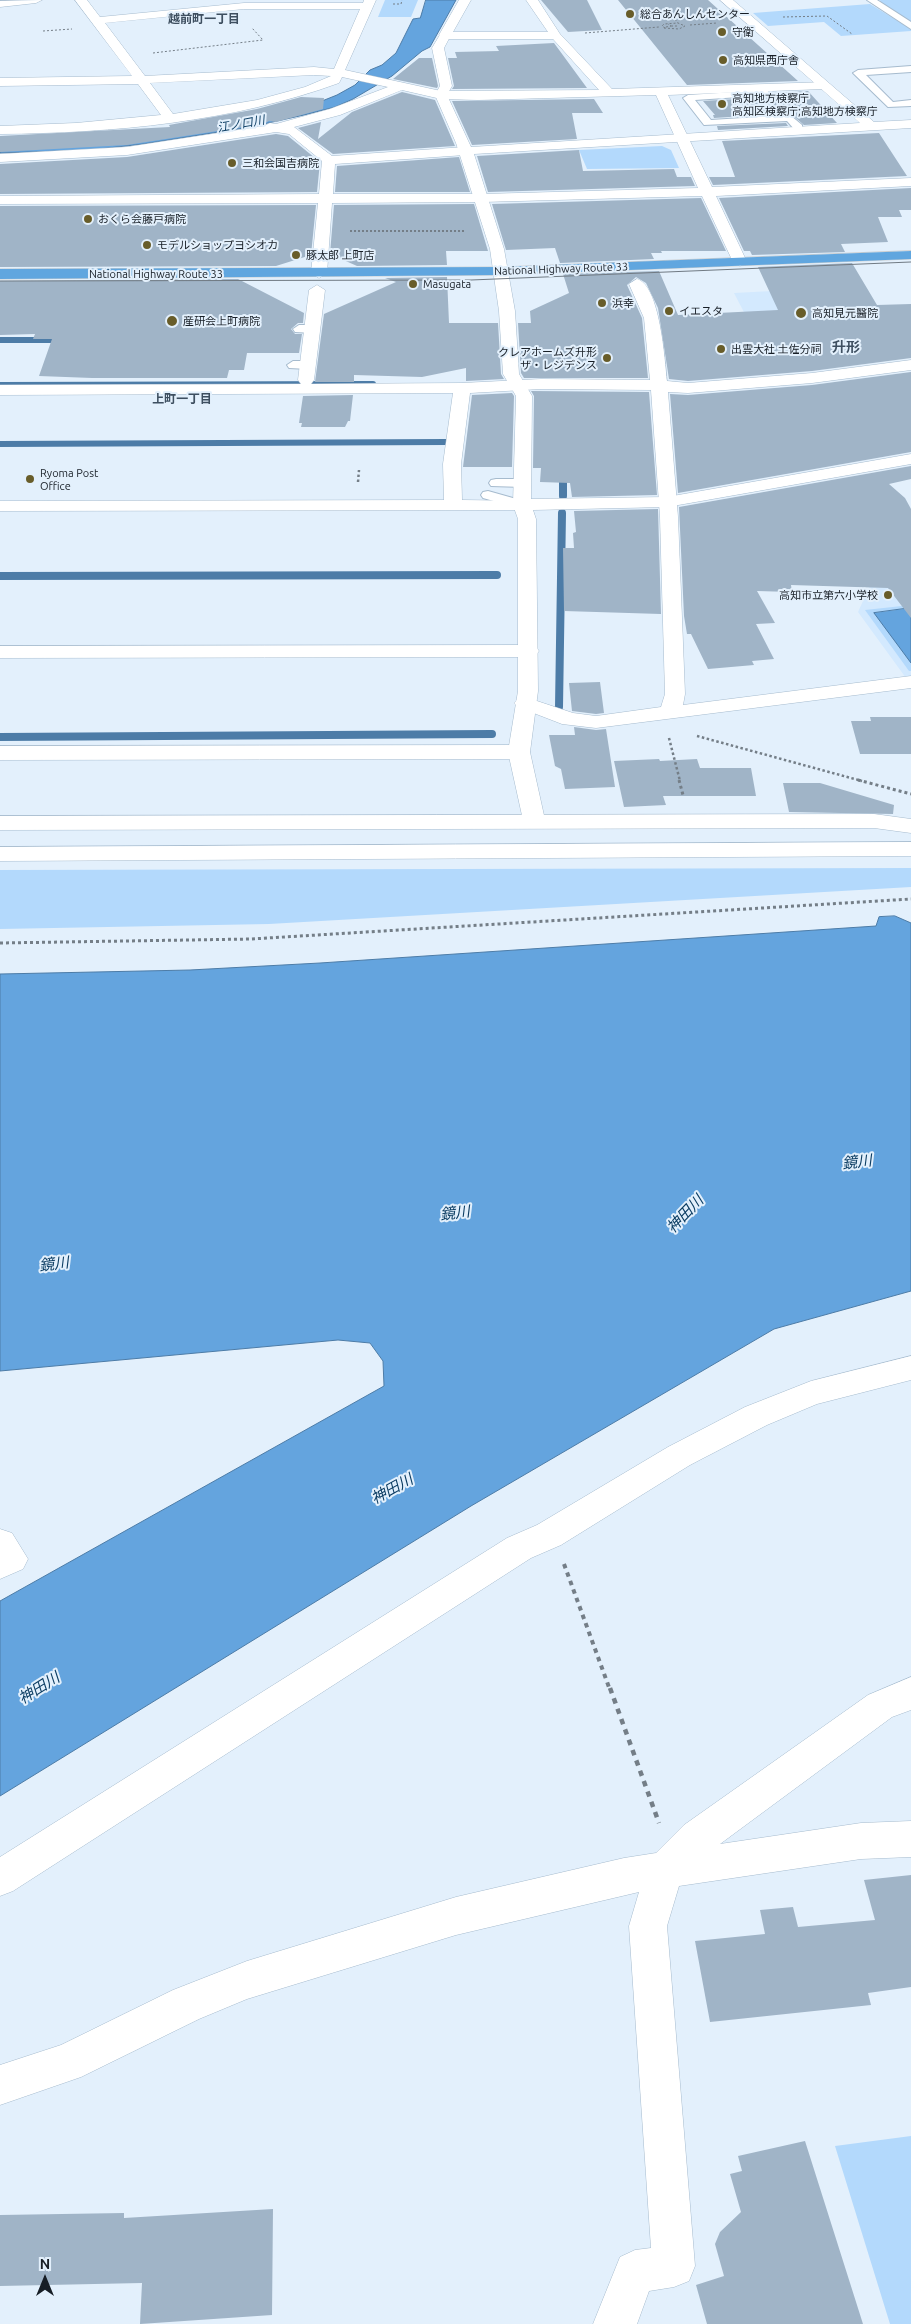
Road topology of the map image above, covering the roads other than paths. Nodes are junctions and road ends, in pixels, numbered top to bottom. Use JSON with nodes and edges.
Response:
{"nodes":[{"id":1,"x":36,"y":0,"type":"edge"},
{"id":2,"x":81,"y":0,"type":"edge"},
{"id":3,"x":465,"y":0,"type":"edge"},
{"id":4,"x":532,"y":0,"type":"edge"},
{"id":5,"x":726,"y":0,"type":"edge"},
{"id":6,"x":871,"y":0,"type":"edge"},
{"id":7,"x":369,"y":3,"type":"edge"},
{"id":8,"x":0,"y":4,"type":"edge"},
{"id":9,"x":96,"y":21,"type":"junction"},
{"id":10,"x":911,"y":26,"type":"edge"},
{"id":11,"x":445,"y":35,"type":"junction"},
{"id":12,"x":555,"y":35,"type":"junction"},
{"id":13,"x":911,"y":69,"type":"edge"},
{"id":14,"x":337,"y":72,"type":"junction"},
{"id":15,"x":140,"y":80,"type":"junction"},
{"id":16,"x":0,"y":82,"type":"edge"},
{"id":17,"x":395,"y":85,"type":"junction"},
{"id":18,"x":823,"y":85,"type":"junction"},
{"id":19,"x":660,"y":91,"type":"junction"},
{"id":20,"x":766,"y":93,"type":"dead end"},
{"id":21,"x":610,"y":94,"type":"junction"},
{"id":22,"x":441,"y":96,"type":"junction"},
{"id":23,"x":911,"y":103,"type":"edge"},
{"id":24,"x":685,"y":113,"type":"junction"},
{"id":25,"x":224,"y":116,"type":"junction"},
{"id":26,"x":170,"y":118,"type":"junction"},
{"id":27,"x":774,"y":119,"type":"junction"},
{"id":28,"x":911,"y":124,"type":"edge"},
{"id":29,"x":798,"y":127,"type":"dead end"},
{"id":30,"x":872,"y":127,"type":"junction"},
{"id":31,"x":277,"y":128,"type":"junction"},
{"id":32,"x":782,"y":128,"type":"dead end"},
{"id":33,"x":0,"y":130,"type":"edge"},
{"id":34,"x":682,"y":140,"type":"junction"},
{"id":35,"x":465,"y":151,"type":"junction"},
{"id":36,"x":0,"y":158,"type":"edge"},
{"id":37,"x":329,"y":160,"type":"junction"},
{"id":38,"x":911,"y":182,"type":"edge"},
{"id":39,"x":706,"y":191,"type":"junction"},
{"id":40,"x":482,"y":198,"type":"junction"},
{"id":41,"x":324,"y":199,"type":"junction"},
{"id":42,"x":0,"y":200,"type":"edge"},
{"id":43,"x":911,"y":254,"type":"edge"},
{"id":44,"x":740,"y":262,"type":"junction"},
{"id":45,"x":0,"y":274,"type":"edge"},
{"id":46,"x":318,"y":274,"type":"junction"},
{"id":47,"x":637,"y":284,"type":"junction"},
{"id":48,"x":656,"y":284,"type":"dead end"},
{"id":49,"x":504,"y":285,"type":"junction"},
{"id":50,"x":617,"y":285,"type":"dead end"},
{"id":51,"x":298,"y":290,"type":"dead end"},
{"id":52,"x":318,"y":290,"type":"junction"},
{"id":53,"x":337,"y":290,"type":"dead end"},
{"id":54,"x":911,"y":365,"type":"edge"},
{"id":55,"x":302,"y":370,"type":"dead end"},
{"id":56,"x":518,"y":385,"type":"junction"},
{"id":57,"x":659,"y":386,"type":"junction"},
{"id":58,"x":462,"y":388,"type":"junction"},
{"id":59,"x":0,"y":390,"type":"edge"},
{"id":60,"x":911,"y":459,"type":"edge"},
{"id":61,"x":523,"y":483,"type":"junction"},
{"id":62,"x":667,"y":502,"type":"junction"},
{"id":63,"x":453,"y":505,"type":"junction"},
{"id":64,"x":522,"y":505,"type":"junction"},
{"id":65,"x":0,"y":506,"type":"edge"},
{"id":66,"x":529,"y":651,"type":"junction"},
{"id":67,"x":0,"y":652,"type":"edge"},
{"id":68,"x":911,"y":682,"type":"edge"},
{"id":69,"x":525,"y":702,"type":"junction"},
{"id":70,"x":669,"y":720,"type":"junction"},
{"id":71,"x":519,"y":752,"type":"junction"},
{"id":72,"x":0,"y":753,"type":"edge"},
{"id":73,"x":534,"y":820,"type":"junction"},
{"id":74,"x":0,"y":823,"type":"edge"},
{"id":75,"x":911,"y":826,"type":"edge"},
{"id":76,"x":911,"y":849,"type":"edge"},
{"id":77,"x":0,"y":854,"type":"edge"},
{"id":78,"x":911,"y":1368,"type":"edge"},
{"id":79,"x":0,"y":1543,"type":"edge"},
{"id":80,"x":0,"y":1565,"type":"edge"},
{"id":81,"x":911,"y":1693,"type":"edge"},
{"id":82,"x":911,"y":1838,"type":"edge"},
{"id":83,"x":665,"y":1870,"type":"junction"},
{"id":84,"x":0,"y":1878,"type":"edge"},
{"id":85,"x":0,"y":2085,"type":"edge"},
{"id":86,"x":615,"y":2324,"type":"edge"}],
"edges":[{"from":1,"to":8,"type":"street"},
{"from":2,"to":9,"type":"street"},
{"from":3,"to":11,"type":"street"},
{"from":4,"to":12,"type":"street"},
{"from":5,"to":18,"type":"street"},
{"from":6,"to":10,"type":"lane"},
{"from":7,"to":9,"type":"street"},
{"from":7,"to":14,"type":"street"},
{"from":9,"to":15,"type":"street"},
{"from":11,"to":12,"type":"street"},
{"from":11,"to":22,"type":"street"},
{"from":12,"to":21,"type":"street"},
{"from":13,"to":23,"type":"lane"},
{"from":14,"to":15,"type":"street"},
{"from":14,"to":17,"type":"street"},
{"from":14,"to":25,"type":"street"},
{"from":15,"to":16,"type":"street"},
{"from":15,"to":26,"type":"street"},
{"from":17,"to":22,"type":"street"},
{"from":17,"to":31,"type":"street"},
{"from":18,"to":19,"type":"street"},
{"from":18,"to":30,"type":"street"},
{"from":19,"to":21,"type":"street"},
{"from":19,"to":24,"type":"street"},
{"from":20,"to":24,"type":"lane"},
{"from":21,"to":22,"type":"street"},
{"from":22,"to":35,"type":"street"},
{"from":24,"to":27,"type":"lane"},
{"from":24,"to":34,"type":"street"},
{"from":25,"to":26,"type":"street"},
{"from":25,"to":31,"type":"street"},
{"from":26,"to":33,"type":"street"},
{"from":27,"to":29,"type":"lane"},
{"from":27,"to":32,"type":"lane"},
{"from":28,"to":30,"type":"street"},
{"from":30,"to":34,"type":"street"},
{"from":31,"to":36,"type":"street"},
{"from":31,"to":37,"type":"street"},
{"from":34,"to":35,"type":"street"},
{"from":34,"to":39,"type":"street"},
{"from":35,"to":37,"type":"street"},
{"from":35,"to":40,"type":"street"},
{"from":37,"to":41,"type":"street"},
{"from":38,"to":39,"type":"street"},
{"from":39,"to":40,"type":"street"},
{"from":39,"to":44,"type":"street"},
{"from":40,"to":41,"type":"street"},
{"from":40,"to":49,"type":"street"},
{"from":41,"to":42,"type":"street"},
{"from":41,"to":46,"type":"street"},
{"from":43,"to":44,"type":"highway","name":"National Highway Route 33"},
{"from":44,"to":49,"type":"highway","name":"National Highway Route 33"},
{"from":45,"to":46,"type":"highway","name":"National Highway Route 33"},
{"from":46,"to":49,"type":"highway","name":"National Highway Route 33"},
{"from":47,"to":48,"type":"highway","name":"National Highway Route 33"},
{"from":47,"to":50,"type":"highway","name":"National Highway Route 33"},
{"from":47,"to":57,"type":"street"},
{"from":49,"to":56,"type":"street"},
{"from":51,"to":52,"type":"highway"},
{"from":52,"to":53,"type":"highway"},
{"from":52,"to":55,"type":"street"},
{"from":54,"to":57,"type":"street"},
{"from":56,"to":57,"type":"street"},
{"from":56,"to":58,"type":"street"},
{"from":56,"to":61,"type":"street"},
{"from":57,"to":62,"type":"street"},
{"from":58,"to":59,"type":"street"},
{"from":58,"to":63,"type":"street"},
{"from":60,"to":62,"type":"street"},
{"from":61,"to":64,"type":"street"},
{"from":61,"to":64,"type":"lane"},
{"from":62,"to":64,"type":"street"},
{"from":62,"to":70,"type":"street"},
{"from":63,"to":64,"type":"street"},
{"from":63,"to":65,"type":"street"},
{"from":64,"to":66,"type":"street"},
{"from":66,"to":67,"type":"street"},
{"from":66,"to":69,"type":"street"},
{"from":68,"to":70,"type":"street"},
{"from":69,"to":70,"type":"street"},
{"from":69,"to":71,"type":"street"},
{"from":71,"to":72,"type":"street"},
{"from":71,"to":73,"type":"street"},
{"from":73,"to":74,"type":"street"},
{"from":73,"to":75,"type":"street"},
{"from":76,"to":77,"type":"street"},
{"from":78,"to":84,"type":"street"},
{"from":79,"to":80,"type":"street"},
{"from":81,"to":83,"type":"street"},
{"from":82,"to":83,"type":"street"},
{"from":83,"to":85,"type":"street"},
{"from":83,"to":86,"type":"street"}]}
